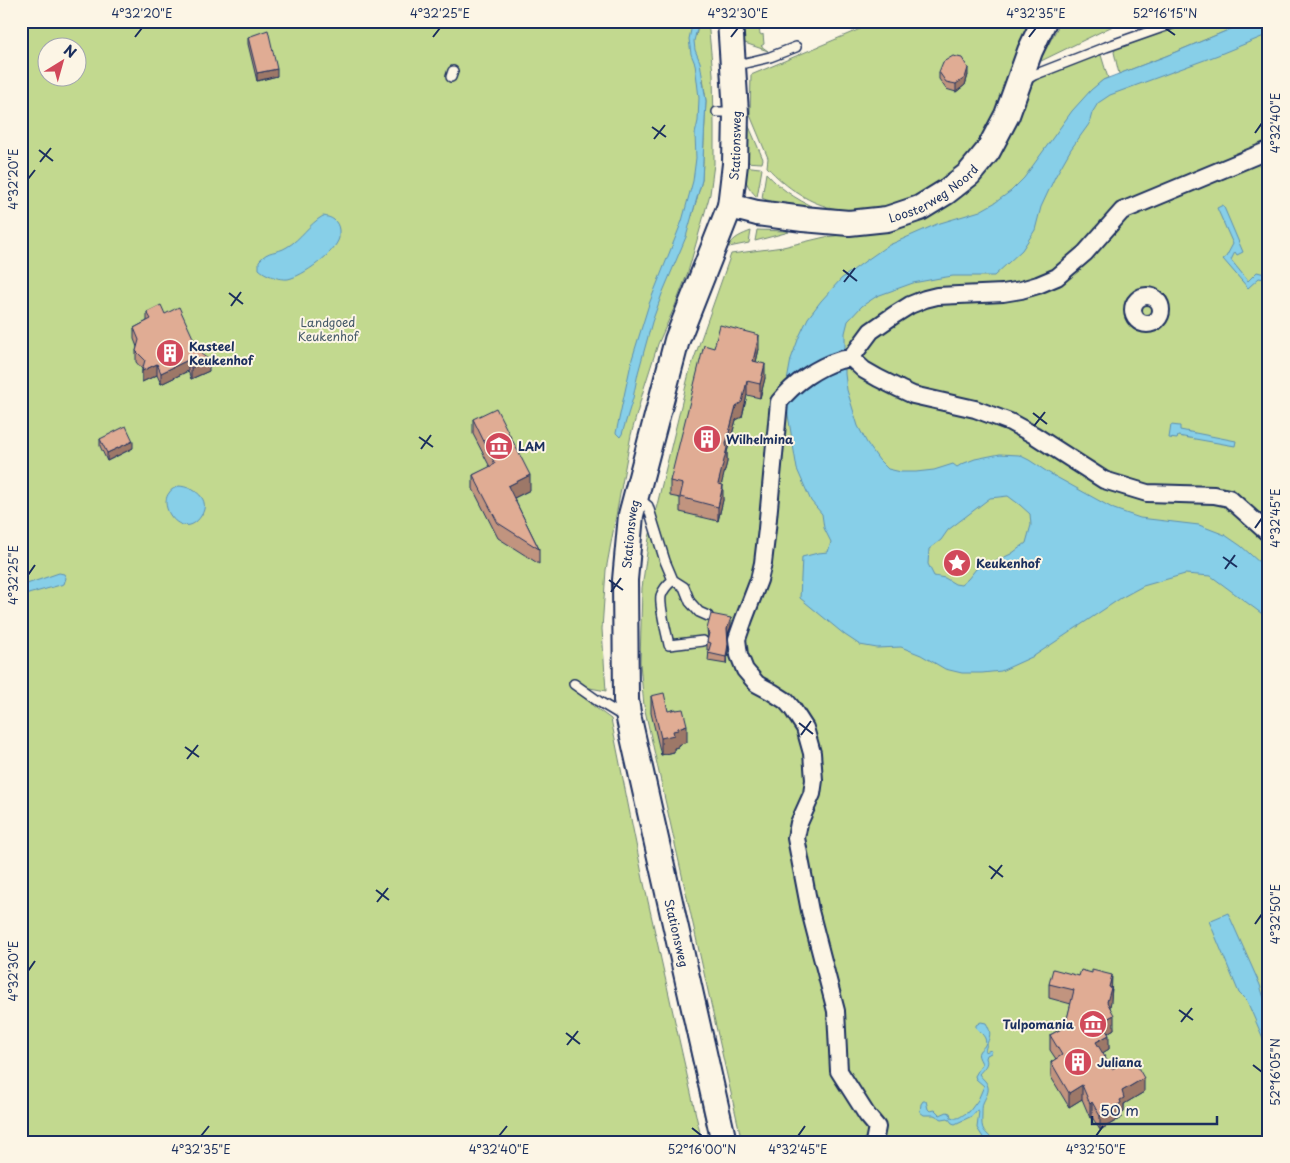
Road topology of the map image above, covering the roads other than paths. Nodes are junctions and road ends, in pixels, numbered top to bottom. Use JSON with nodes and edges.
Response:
{"nodes":[{"id":1,"x":730,"y":21,"type":"edge"},
{"id":2,"x":1044,"y":21,"type":"edge"},
{"id":3,"x":1180,"y":21,"type":"edge"},
{"id":4,"x":796,"y":47,"type":"dead end"},
{"id":5,"x":733,"y":66,"type":"junction"},
{"id":6,"x":1019,"y":83,"type":"junction"},
{"id":7,"x":1269,"y":150,"type":"edge"},
{"id":8,"x":730,"y":206,"type":"junction"},
{"id":9,"x":850,"y":358,"type":"junction"},
{"id":10,"x":635,"y":498,"type":"junction"},
{"id":11,"x":1269,"y":534,"type":"edge"},
{"id":12,"x":673,"y":580,"type":"junction"},
{"id":13,"x":708,"y":616,"type":"edge"},
{"id":14,"x":703,"y":641,"type":"dead end"},
{"id":15,"x":574,"y":684,"type":"dead end"},
{"id":16,"x":629,"y":719,"type":"junction"},
{"id":17,"x":724,"y":1142,"type":"edge"},
{"id":18,"x":874,"y":1142,"type":"edge"}],
"edges":[{"from":1,"to":5,"type":"main road","name":"Stationsweg"},
{"from":2,"to":6,"type":"main road","name":"Loosterweg Noord"},
{"from":3,"to":6,"type":"lane"},
{"from":4,"to":5,"type":"lane"},
{"from":5,"to":8,"type":"main road","name":"Stationsweg"},
{"from":6,"to":8,"type":"main road","name":"Loosterweg Noord"},
{"from":7,"to":9,"type":"street"},
{"from":8,"to":10,"type":"main road","name":"Stationsweg"},
{"from":9,"to":11,"type":"street"},
{"from":9,"to":18,"type":"street"},
{"from":10,"to":12,"type":"lane"},
{"from":10,"to":16,"type":"main road","name":"Stationsweg"},
{"from":12,"to":13,"type":"lane"},
{"from":12,"to":14,"type":"lane"},
{"from":15,"to":16,"type":"lane"},
{"from":16,"to":17,"type":"main road","name":"Stationsweg"}]}
